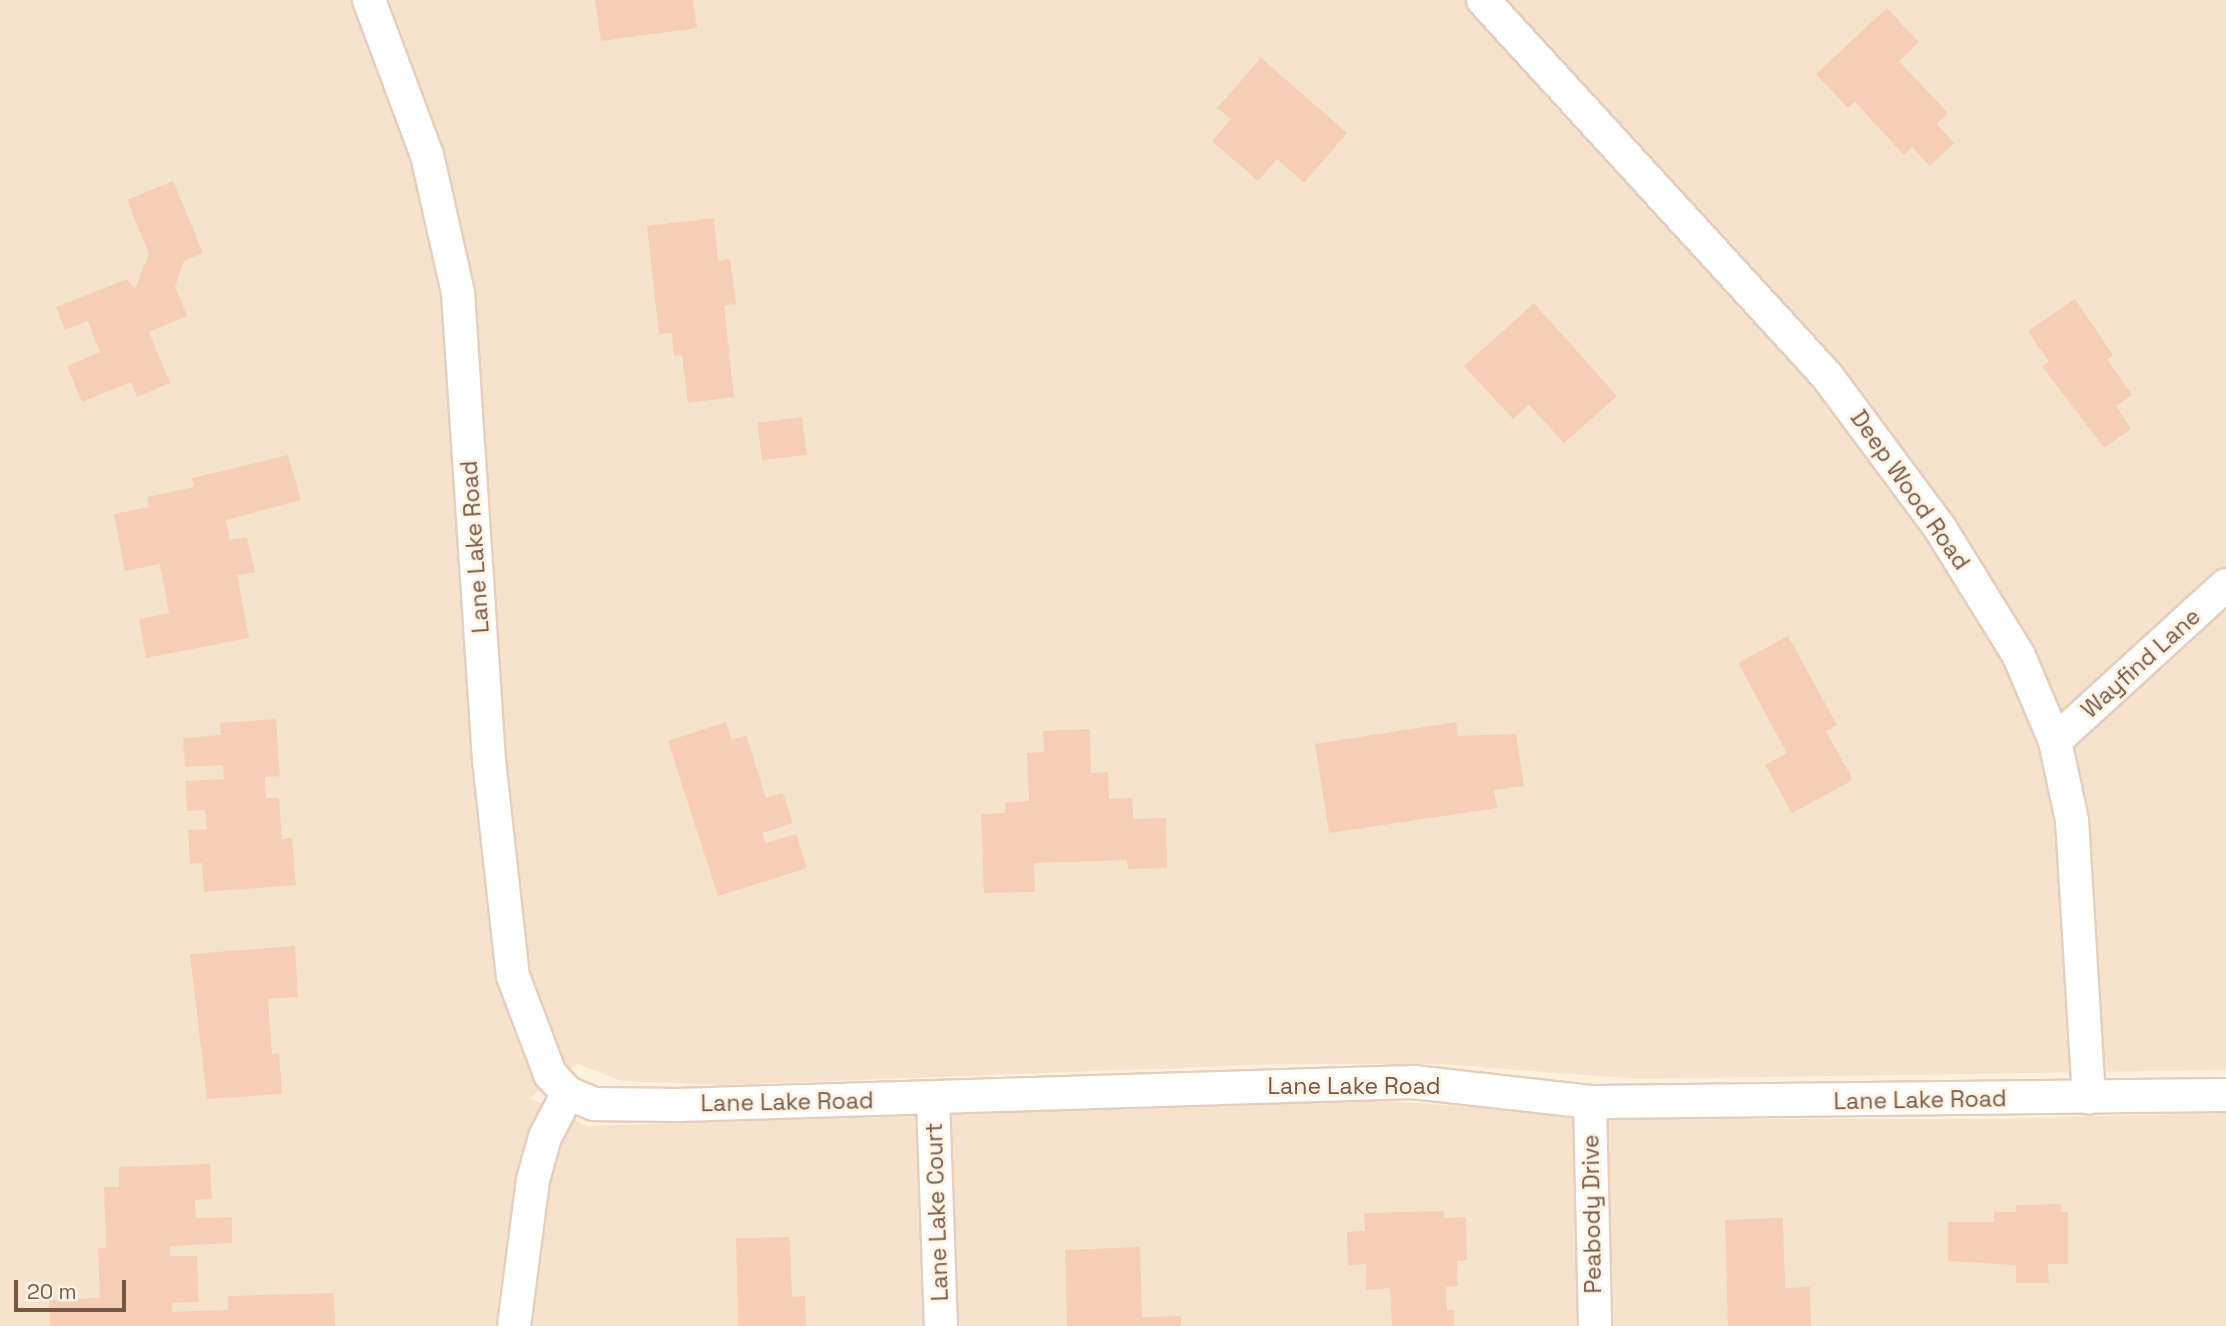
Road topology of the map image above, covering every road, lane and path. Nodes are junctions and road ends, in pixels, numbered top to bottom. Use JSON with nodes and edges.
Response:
{"nodes":[{"id":1,"x":369,"y":0,"type":"edge"},
{"id":2,"x":1483,"y":0,"type":"edge"},
{"id":3,"x":2226,"y":585,"type":"edge"},
{"id":4,"x":2055,"y":741,"type":"junction"},
{"id":5,"x":568,"y":1093,"type":"junction"},
{"id":6,"x":2226,"y":1095,"type":"edge"},
{"id":7,"x":2089,"y":1097,"type":"junction"},
{"id":8,"x":933,"y":1098,"type":"junction"},
{"id":9,"x":1590,"y":1102,"type":"junction"},
{"id":10,"x":514,"y":1326,"type":"edge"},
{"id":11,"x":941,"y":1326,"type":"edge"},
{"id":12,"x":1595,"y":1326,"type":"edge"}],
"edges":[{"from":1,"to":5,"type":"street","name":"Lane Lake Road"},
{"from":2,"to":4,"type":"street","name":"Deep Wood Road"},
{"from":3,"to":4,"type":"street","name":"Wayfind Lane"},
{"from":4,"to":7,"type":"street","name":"Deep Wood Road"},
{"from":5,"to":8,"type":"street","name":"Lane Lake Road"},
{"from":5,"to":10,"type":"street"},
{"from":6,"to":7,"type":"street","name":"Lane Lake Road"},
{"from":7,"to":9,"type":"street","name":"Lane Lake Road"},
{"from":8,"to":9,"type":"street","name":"Lane Lake Road"},
{"from":8,"to":11,"type":"street","name":"Lane Lake Court"},
{"from":9,"to":12,"type":"street","name":"Peabody Drive"}]}
